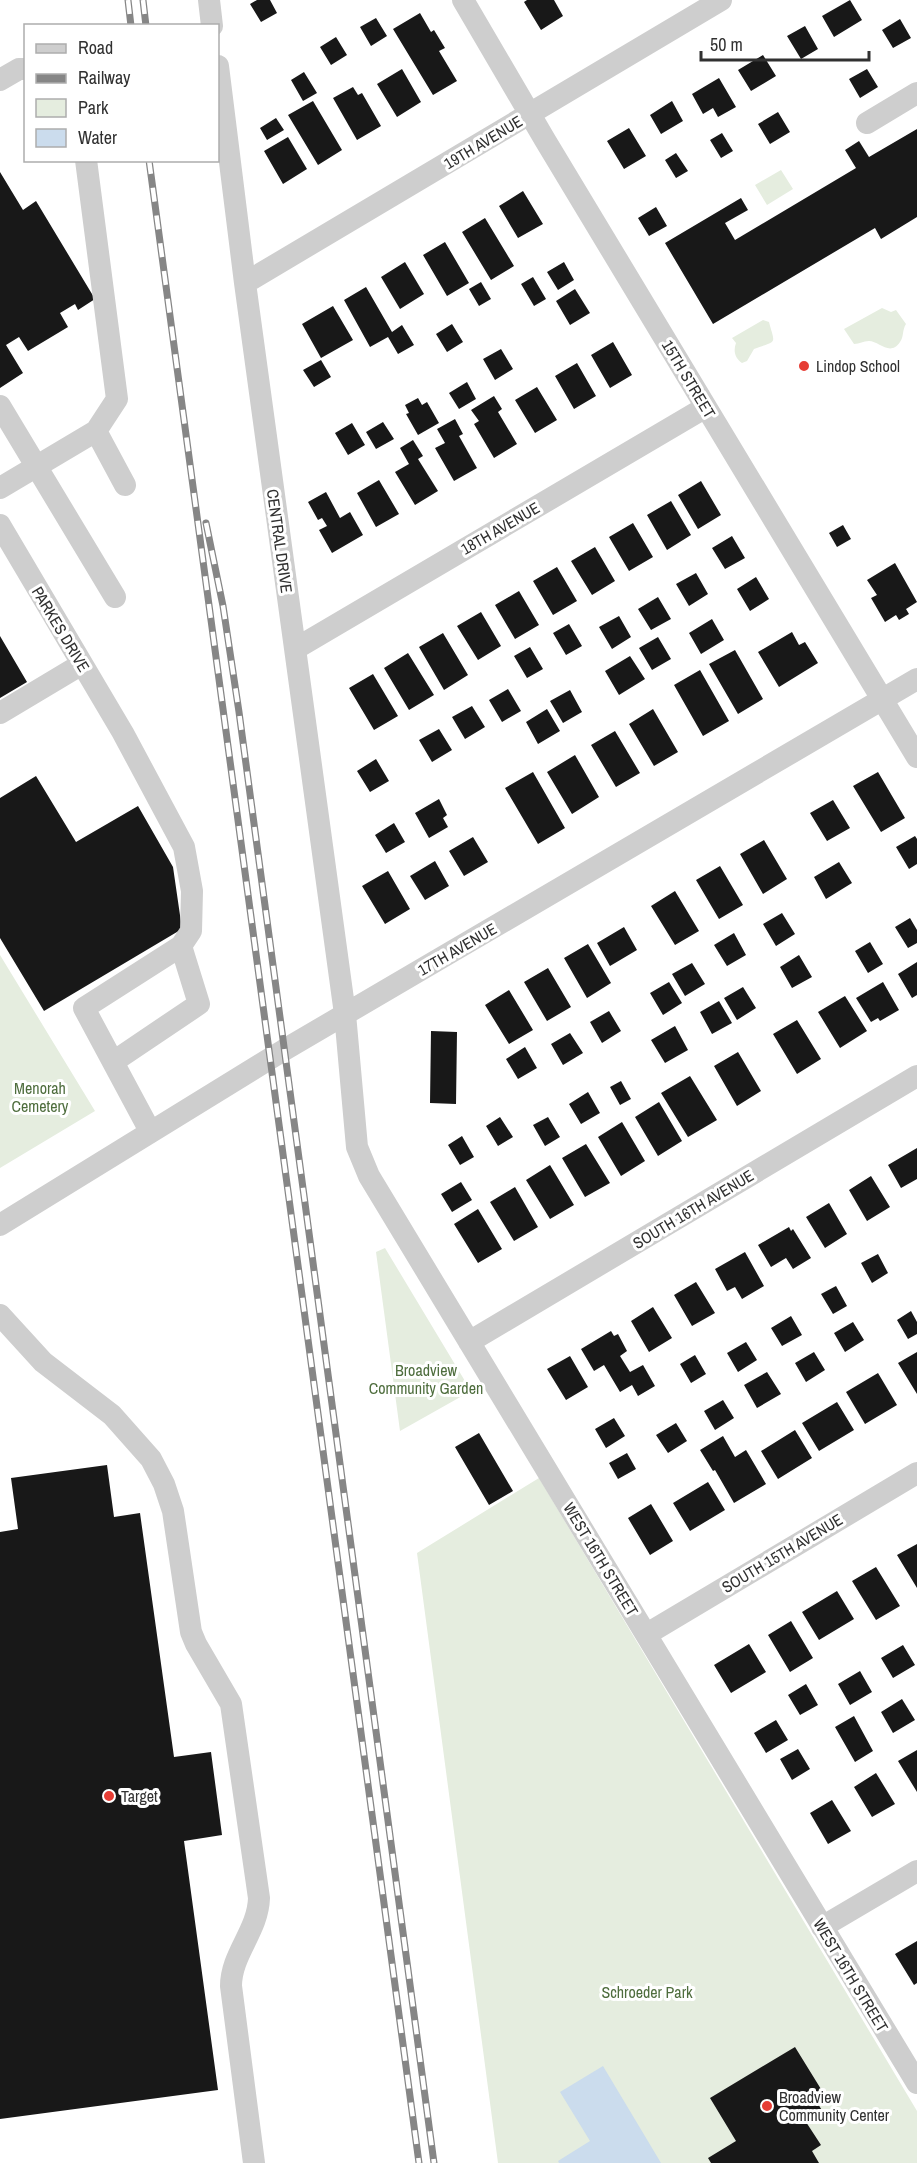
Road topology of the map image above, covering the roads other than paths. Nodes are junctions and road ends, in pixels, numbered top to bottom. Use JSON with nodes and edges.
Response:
{"nodes":[{"id":1,"x":209,"y":0,"type":"edge"},
{"id":2,"x":463,"y":0,"type":"edge"},
{"id":3,"x":721,"y":0,"type":"edge"},
{"id":4,"x":212,"y":24,"type":"edge"},
{"id":5,"x":24,"y":69,"type":"edge"},
{"id":6,"x":219,"y":74,"type":"edge"},
{"id":7,"x":0,"y":80,"type":"edge"},
{"id":8,"x":917,"y":93,"type":"edge"},
{"id":9,"x":530,"y":114,"type":"junction"},
{"id":10,"x":867,"y":123,"type":"dead end"},
{"id":11,"x":86,"y":162,"type":"edge"},
{"id":12,"x":245,"y":283,"type":"junction"},
{"id":13,"x":0,"y":406,"type":"edge"},
{"id":14,"x":706,"y":407,"type":"junction"},
{"id":15,"x":96,"y":431,"type":"junction"},
{"id":16,"x":37,"y":466,"type":"junction"},
{"id":17,"x":125,"y":485,"type":"dead end"},
{"id":18,"x":0,"y":488,"type":"edge"},
{"id":19,"x":0,"y":525,"type":"edge"},
{"id":20,"x":115,"y":597,"type":"dead end"},
{"id":21,"x":295,"y":649,"type":"junction"},
{"id":22,"x":82,"y":664,"type":"junction"},
{"id":23,"x":917,"y":679,"type":"edge"},
{"id":24,"x":882,"y":700,"type":"junction"},
{"id":25,"x":0,"y":713,"type":"edge"},
{"id":26,"x":917,"y":757,"type":"edge"},
{"id":27,"x":181,"y":946,"type":"junction"},
{"id":28,"x":345,"y":1014,"type":"junction"},
{"id":29,"x":113,"y":1062,"type":"junction"},
{"id":30,"x":917,"y":1076,"type":"edge"},
{"id":31,"x":150,"y":1131,"type":"junction"},
{"id":32,"x":0,"y":1225,"type":"edge"},
{"id":33,"x":0,"y":1315,"type":"edge"},
{"id":34,"x":469,"y":1342,"type":"junction"},
{"id":35,"x":917,"y":1473,"type":"edge"},
{"id":36,"x":646,"y":1634,"type":"junction"},
{"id":37,"x":917,"y":1871,"type":"edge"},
{"id":38,"x":822,"y":1927,"type":"junction"},
{"id":39,"x":917,"y":2083,"type":"edge"},
{"id":40,"x":254,"y":2163,"type":"edge"}],
"edges":[{"from":1,"to":4,"type":"street"},
{"from":2,"to":9,"type":"street","name":"15TH STREET"},
{"from":3,"to":9,"type":"street","name":"19TH AVENUE"},
{"from":5,"to":7,"type":"street"},
{"from":6,"to":12,"type":"street","name":"CENTRAL DRIVE"},
{"from":8,"to":10,"type":"street"},
{"from":9,"to":12,"type":"street","name":"19TH AVENUE"},
{"from":9,"to":14,"type":"street","name":"15TH STREET"},
{"from":11,"to":15,"type":"street"},
{"from":12,"to":21,"type":"street","name":"CENTRAL DRIVE"},
{"from":13,"to":16,"type":"street"},
{"from":14,"to":21,"type":"street","name":"18TH AVENUE"},
{"from":14,"to":24,"type":"street","name":"15TH STREET"},
{"from":15,"to":16,"type":"street"},
{"from":15,"to":17,"type":"street"},
{"from":16,"to":18,"type":"street"},
{"from":16,"to":20,"type":"street"},
{"from":19,"to":22,"type":"street","name":"PARKES DRIVE"},
{"from":21,"to":28,"type":"street","name":"CENTRAL DRIVE"},
{"from":22,"to":25,"type":"street"},
{"from":22,"to":27,"type":"street","name":"PARKES DRIVE"},
{"from":23,"to":24,"type":"street","name":"17TH AVENUE"},
{"from":24,"to":26,"type":"street","name":"15TH STREET"},
{"from":24,"to":28,"type":"street","name":"17TH AVENUE"},
{"from":27,"to":29,"type":"street"},
{"from":27,"to":29,"type":"street"},
{"from":28,"to":31,"type":"street","name":"17TH AVENUE"},
{"from":28,"to":34,"type":"street","name":"WEST 16TH STREET"},
{"from":29,"to":31,"type":"street"},
{"from":30,"to":34,"type":"street","name":"SOUTH 16TH AVENUE"},
{"from":31,"to":32,"type":"street","name":"17TH AVENUE"},
{"from":33,"to":40,"type":"street"},
{"from":34,"to":36,"type":"street","name":"WEST 16TH STREET"},
{"from":35,"to":36,"type":"street","name":"SOUTH 15TH AVENUE"},
{"from":36,"to":38,"type":"street","name":"WEST 16TH STREET"},
{"from":37,"to":38,"type":"street"},
{"from":38,"to":39,"type":"street","name":"WEST 16TH STREET"}]}
